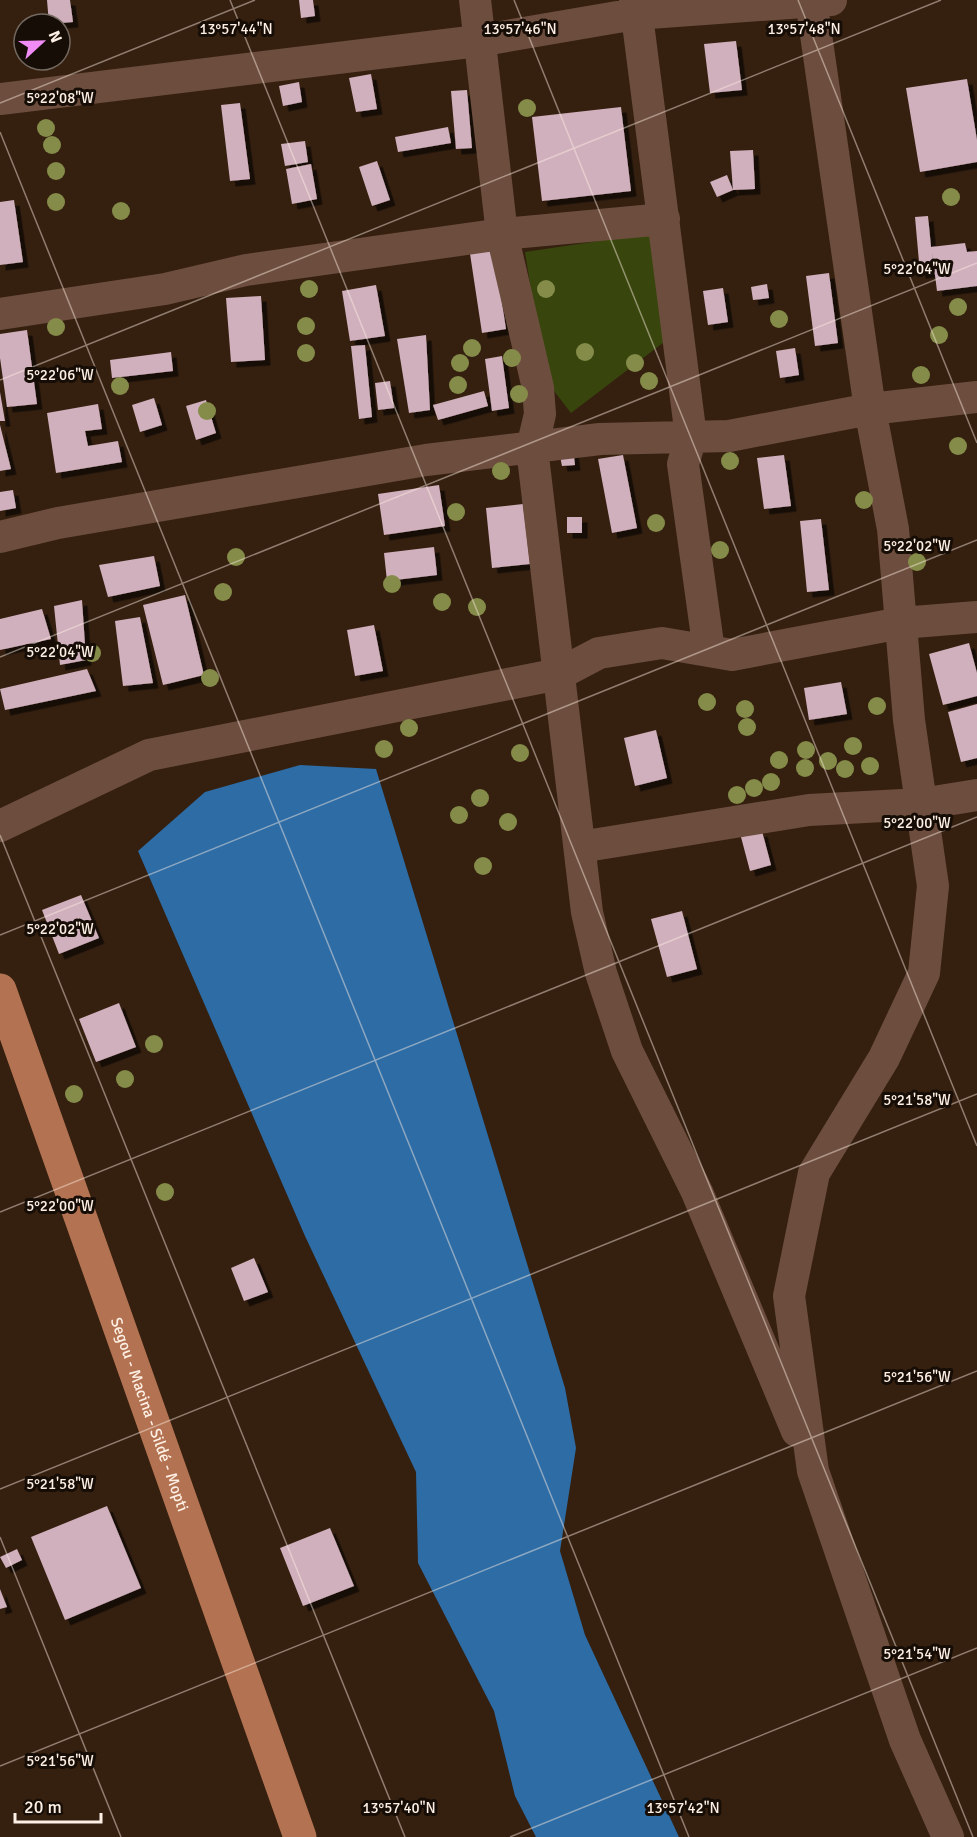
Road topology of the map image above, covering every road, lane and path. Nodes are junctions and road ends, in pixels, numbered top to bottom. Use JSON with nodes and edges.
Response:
{"nodes":[{"id":1,"x":474,"y":0,"type":"edge"},
{"id":2,"x":818,"y":1,"type":"edge"},
{"id":3,"x":635,"y":7,"type":"edge"},
{"id":4,"x":478,"y":41,"type":"junction"},
{"id":5,"x":0,"y":99,"type":"edge"},
{"id":6,"x":664,"y":219,"type":"junction"},
{"id":7,"x":502,"y":234,"type":"junction"},
{"id":8,"x":0,"y":314,"type":"edge"},
{"id":9,"x":977,"y":397,"type":"edge"},
{"id":10,"x":870,"y":410,"type":"junction"},
{"id":11,"x":691,"y":437,"type":"junction"},
{"id":12,"x":532,"y":448,"type":"junction"},
{"id":13,"x":0,"y":537,"type":"edge"},
{"id":14,"x":977,"y":617,"type":"edge"},
{"id":15,"x":901,"y":623,"type":"junction"},
{"id":16,"x":709,"y":651,"type":"junction"},
{"id":17,"x":559,"y":674,"type":"junction"},
{"id":18,"x":977,"y":795,"type":"edge"},
{"id":19,"x":921,"y":804,"type":"junction"},
{"id":20,"x":0,"y":826,"type":"edge"},
{"id":21,"x":580,"y":847,"type":"junction"},
{"id":22,"x":0,"y":990,"type":"edge"},
{"id":23,"x":813,"y":1471,"type":"junction"},
{"id":24,"x":300,"y":1837,"type":"edge"},
{"id":25,"x":948,"y":1837,"type":"edge"}],
"edges":[{"from":1,"to":4,"type":"street"},
{"from":2,"to":3,"type":"street"},
{"from":2,"to":10,"type":"street"},
{"from":3,"to":4,"type":"street"},
{"from":3,"to":6,"type":"street"},
{"from":4,"to":5,"type":"street"},
{"from":4,"to":7,"type":"street"},
{"from":6,"to":7,"type":"street"},
{"from":6,"to":11,"type":"street"},
{"from":7,"to":8,"type":"street"},
{"from":7,"to":12,"type":"street"},
{"from":9,"to":10,"type":"street"},
{"from":10,"to":11,"type":"street"},
{"from":10,"to":15,"type":"street"},
{"from":11,"to":12,"type":"street"},
{"from":11,"to":16,"type":"street"},
{"from":12,"to":13,"type":"street"},
{"from":12,"to":17,"type":"street"},
{"from":14,"to":15,"type":"street"},
{"from":15,"to":16,"type":"street"},
{"from":15,"to":19,"type":"street"},
{"from":16,"to":17,"type":"street"},
{"from":17,"to":20,"type":"street"},
{"from":17,"to":21,"type":"street"},
{"from":18,"to":19,"type":"street"},
{"from":19,"to":21,"type":"street"},
{"from":19,"to":23,"type":"street"},
{"from":21,"to":23,"type":"street"},
{"from":22,"to":24,"type":"main road","name":"Segou - Macina - Sildé - Mopti"},
{"from":23,"to":25,"type":"street"}]}
